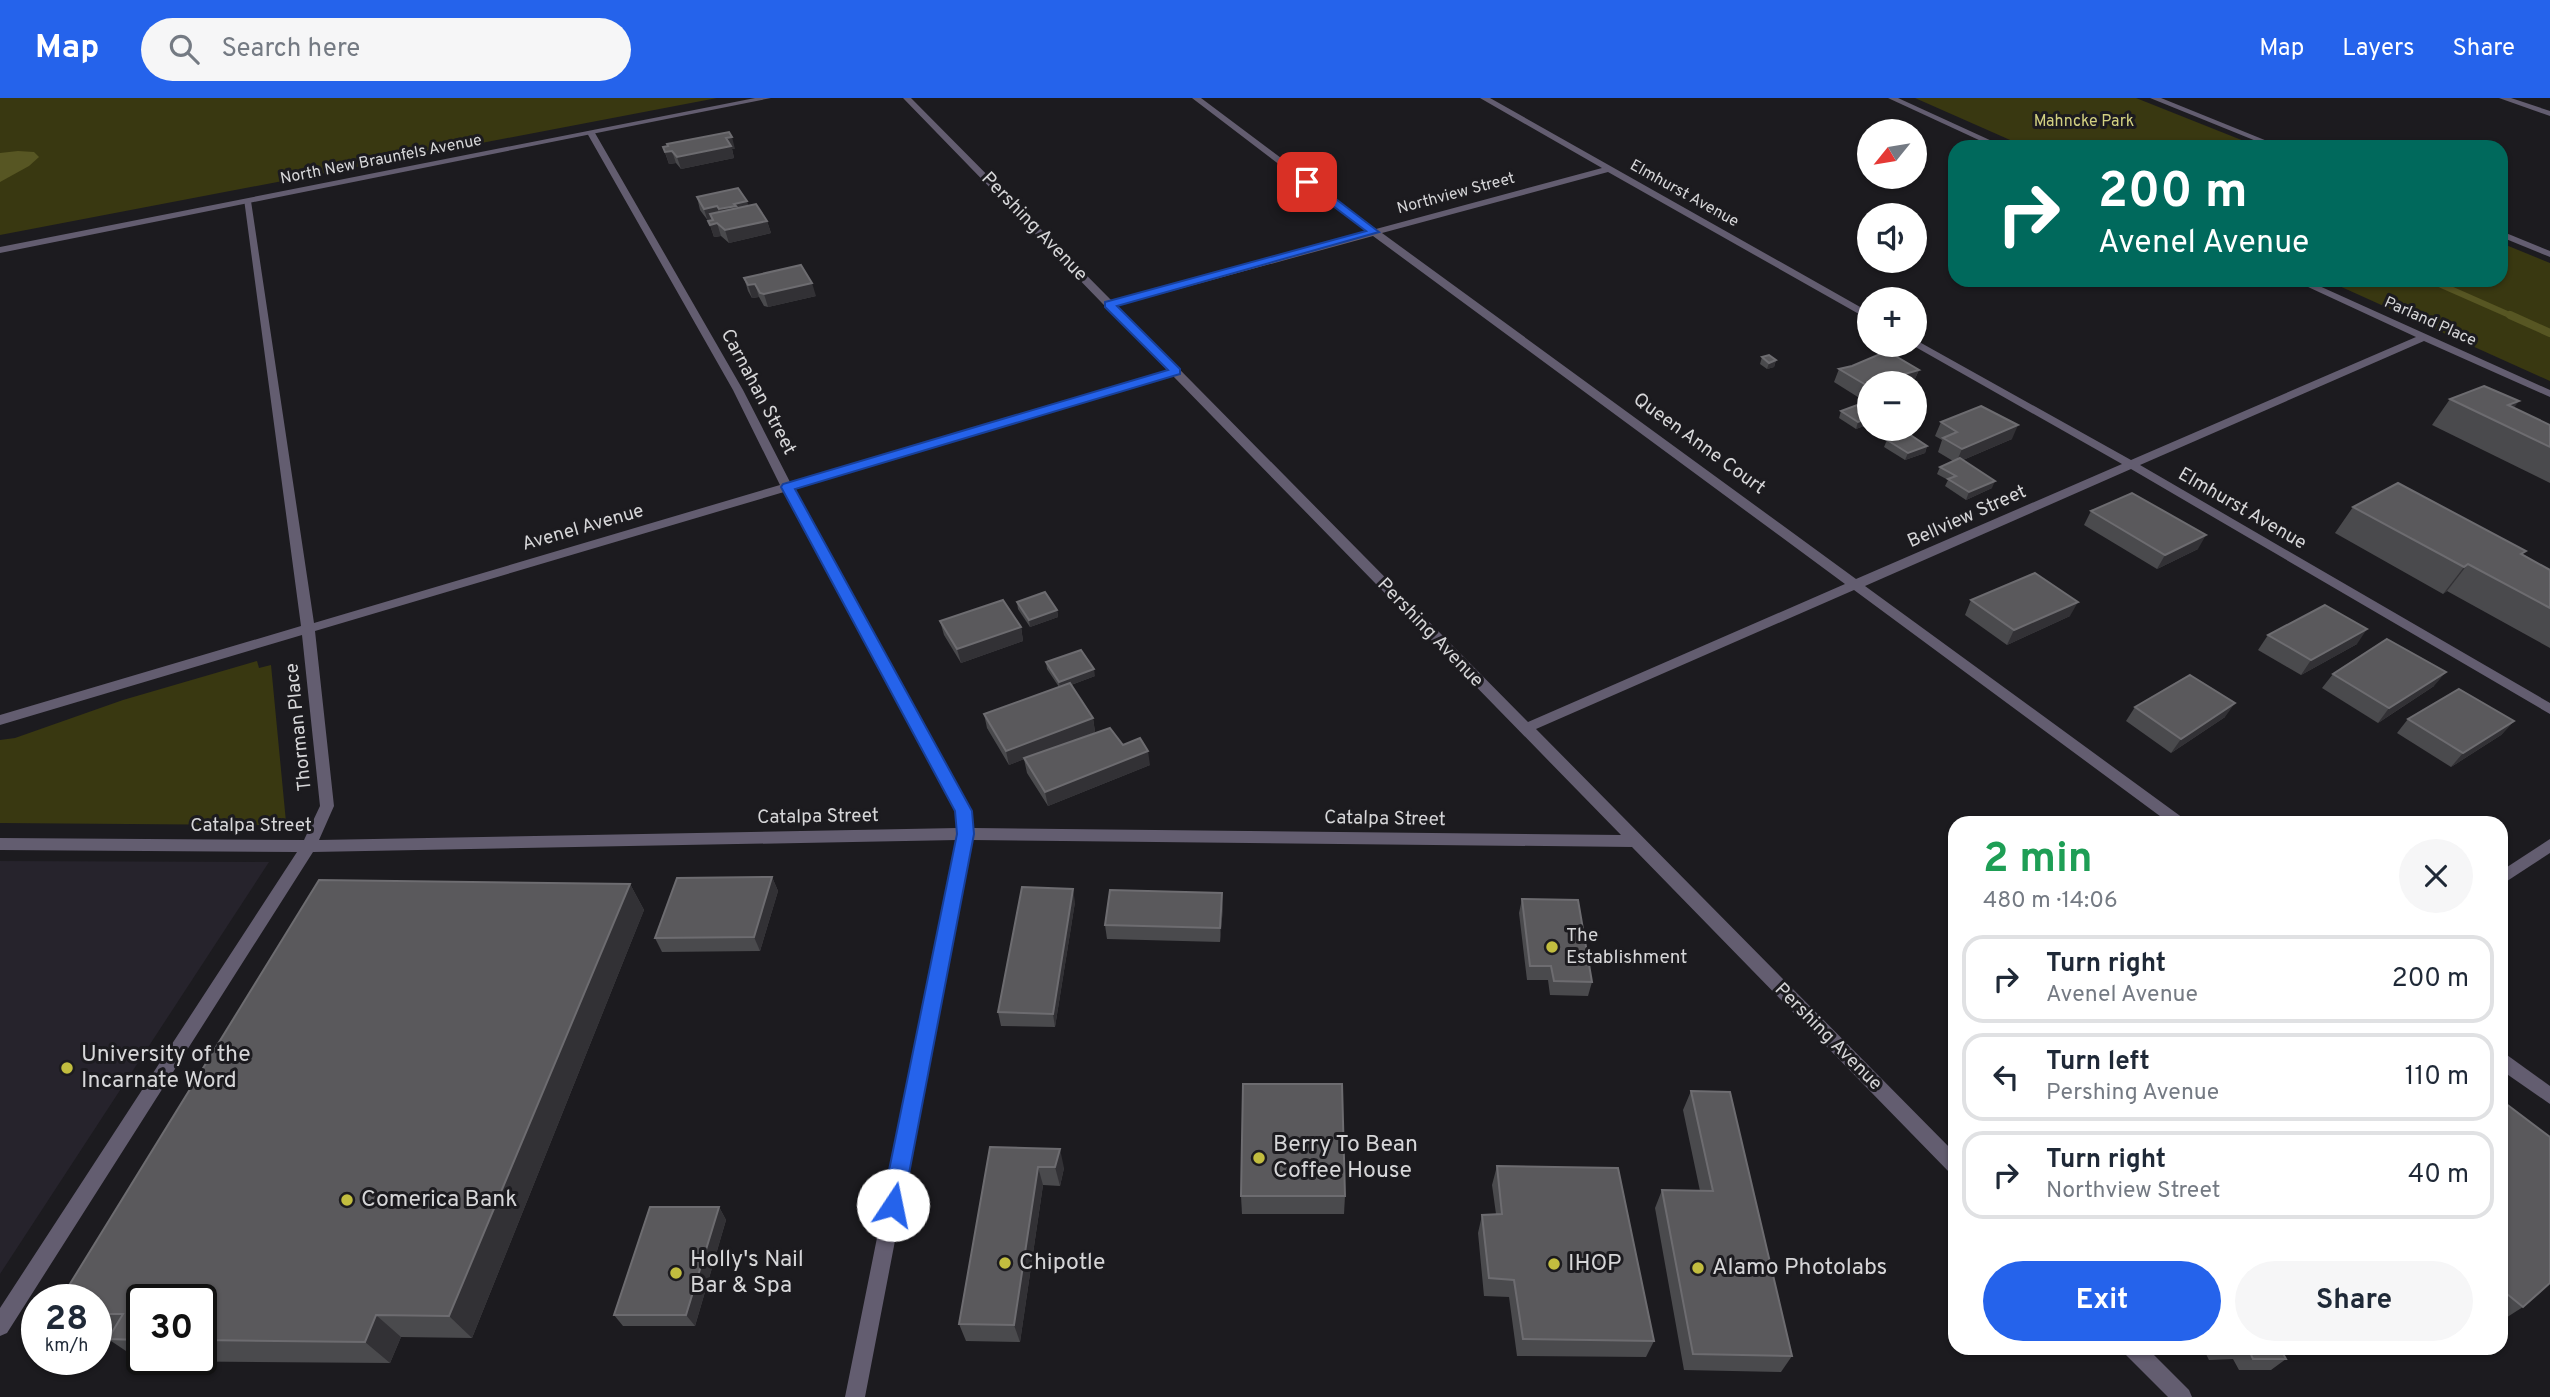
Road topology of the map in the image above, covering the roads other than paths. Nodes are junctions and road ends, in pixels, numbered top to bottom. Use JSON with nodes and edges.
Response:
{"nodes":[{"id":1,"x":767,"y":98,"type":"edge"},
{"id":2,"x":907,"y":98,"type":"edge"},
{"id":3,"x":1196,"y":98,"type":"edge"},
{"id":4,"x":1484,"y":98,"type":"edge"},
{"id":5,"x":1892,"y":98,"type":"edge"},
{"id":6,"x":2154,"y":98,"type":"edge"},
{"id":7,"x":2503,"y":98,"type":"edge"},
{"id":8,"x":2550,"y":114,"type":"edge"},
{"id":9,"x":591,"y":133,"type":"junction"},
{"id":10,"x":1985,"y":140,"type":"edge"},
{"id":11,"x":2260,"y":140,"type":"edge"},
{"id":12,"x":1608,"y":169,"type":"junction"},
{"id":13,"x":247,"y":201,"type":"junction"},
{"id":14,"x":1374,"y":232,"type":"junction"},
{"id":15,"x":2508,"y":237,"type":"edge"},
{"id":16,"x":0,"y":250,"type":"edge"},
{"id":17,"x":2550,"y":254,"type":"edge"},
{"id":18,"x":2313,"y":287,"type":"edge"},
{"id":19,"x":1109,"y":304,"type":"junction"},
{"id":20,"x":1857,"y":309,"type":"edge"},
{"id":21,"x":2424,"y":337,"type":"junction"},
{"id":22,"x":1927,"y":349,"type":"edge"},
{"id":23,"x":1176,"y":372,"type":"junction"},
{"id":24,"x":2550,"y":394,"type":"edge"},
{"id":25,"x":2130,"y":464,"type":"junction"},
{"id":26,"x":787,"y":487,"type":"junction"},
{"id":27,"x":1855,"y":585,"type":"junction"},
{"id":28,"x":308,"y":629,"type":"junction"},
{"id":29,"x":2550,"y":709,"type":"edge"},
{"id":30,"x":0,"y":720,"type":"edge"},
{"id":31,"x":1524,"y":729,"type":"junction"},
{"id":32,"x":2170,"y":816,"type":"edge"},
{"id":33,"x":965,"y":834,"type":"junction"},
{"id":34,"x":1636,"y":841,"type":"junction"},
{"id":35,"x":0,"y":844,"type":"edge"},
{"id":36,"x":2550,"y":845,"type":"edge"},
{"id":37,"x":309,"y":846,"type":"junction"},
{"id":38,"x":2508,"y":875,"type":"edge"},
{"id":39,"x":2508,"y":1065,"type":"edge"},
{"id":40,"x":2550,"y":1096,"type":"edge"},
{"id":41,"x":1948,"y":1159,"type":"edge"},
{"id":42,"x":0,"y":1326,"type":"edge"},
{"id":43,"x":2140,"y":1355,"type":"edge"},
{"id":44,"x":855,"y":1397,"type":"edge"},
{"id":45,"x":2182,"y":1397,"type":"edge"}],
"edges":[{"from":1,"to":9,"type":"street","name":"North New Braunfels Avenue"},
{"from":2,"to":19,"type":"street","name":"Pershing Avenue"},
{"from":3,"to":14,"type":"street","name":"Queen Anne Court"},
{"from":4,"to":12,"type":"street","name":"Elmhurst Avenue"},
{"from":5,"to":10,"type":"street"},
{"from":6,"to":11,"type":"street"},
{"from":7,"to":8,"type":"street"},
{"from":9,"to":13,"type":"street","name":"North New Braunfels Avenue"},
{"from":9,"to":26,"type":"street","name":"Carnahan Street"},
{"from":12,"to":14,"type":"street","name":"Northview Street"},
{"from":12,"to":20,"type":"street","name":"Elmhurst Avenue"},
{"from":13,"to":16,"type":"street","name":"North New Braunfels Avenue"},
{"from":13,"to":28,"type":"street","name":"Thorman Place"},
{"from":14,"to":19,"type":"street","name":"Northview Street"},
{"from":14,"to":27,"type":"street","name":"Queen Anne Court"},
{"from":15,"to":17,"type":"street"},
{"from":18,"to":21,"type":"street","name":"Parland Place"},
{"from":19,"to":23,"type":"street","name":"Pershing Avenue"},
{"from":21,"to":24,"type":"street","name":"Parland Place"},
{"from":21,"to":25,"type":"street","name":"Bellview Street"},
{"from":22,"to":25,"type":"street","name":"Elmhurst Avenue"},
{"from":23,"to":26,"type":"street","name":"Avenel Avenue"},
{"from":23,"to":31,"type":"street","name":"Pershing Avenue"},
{"from":25,"to":27,"type":"street","name":"Bellview Street"},
{"from":25,"to":29,"type":"street","name":"Elmhurst Avenue"},
{"from":26,"to":28,"type":"street","name":"Avenel Avenue"},
{"from":26,"to":33,"type":"street","name":"Carnahan Street"},
{"from":27,"to":31,"type":"street","name":"Bellview Street"},
{"from":27,"to":32,"type":"street","name":"Queen Anne Court"},
{"from":28,"to":30,"type":"street","name":"Avenel Avenue"},
{"from":28,"to":37,"type":"street","name":"Thorman Place"},
{"from":31,"to":34,"type":"street","name":"Pershing Avenue"},
{"from":33,"to":34,"type":"street","name":"Catalpa Street"},
{"from":33,"to":37,"type":"street","name":"Catalpa Street"},
{"from":33,"to":44,"type":"street","name":"Carnahan Street"},
{"from":34,"to":41,"type":"street","name":"Pershing Avenue"},
{"from":35,"to":37,"type":"street","name":"Catalpa Street"},
{"from":36,"to":38,"type":"street"},
{"from":37,"to":42,"type":"street","name":"Thorman Place"},
{"from":39,"to":40,"type":"street"},
{"from":43,"to":45,"type":"street"}]}
